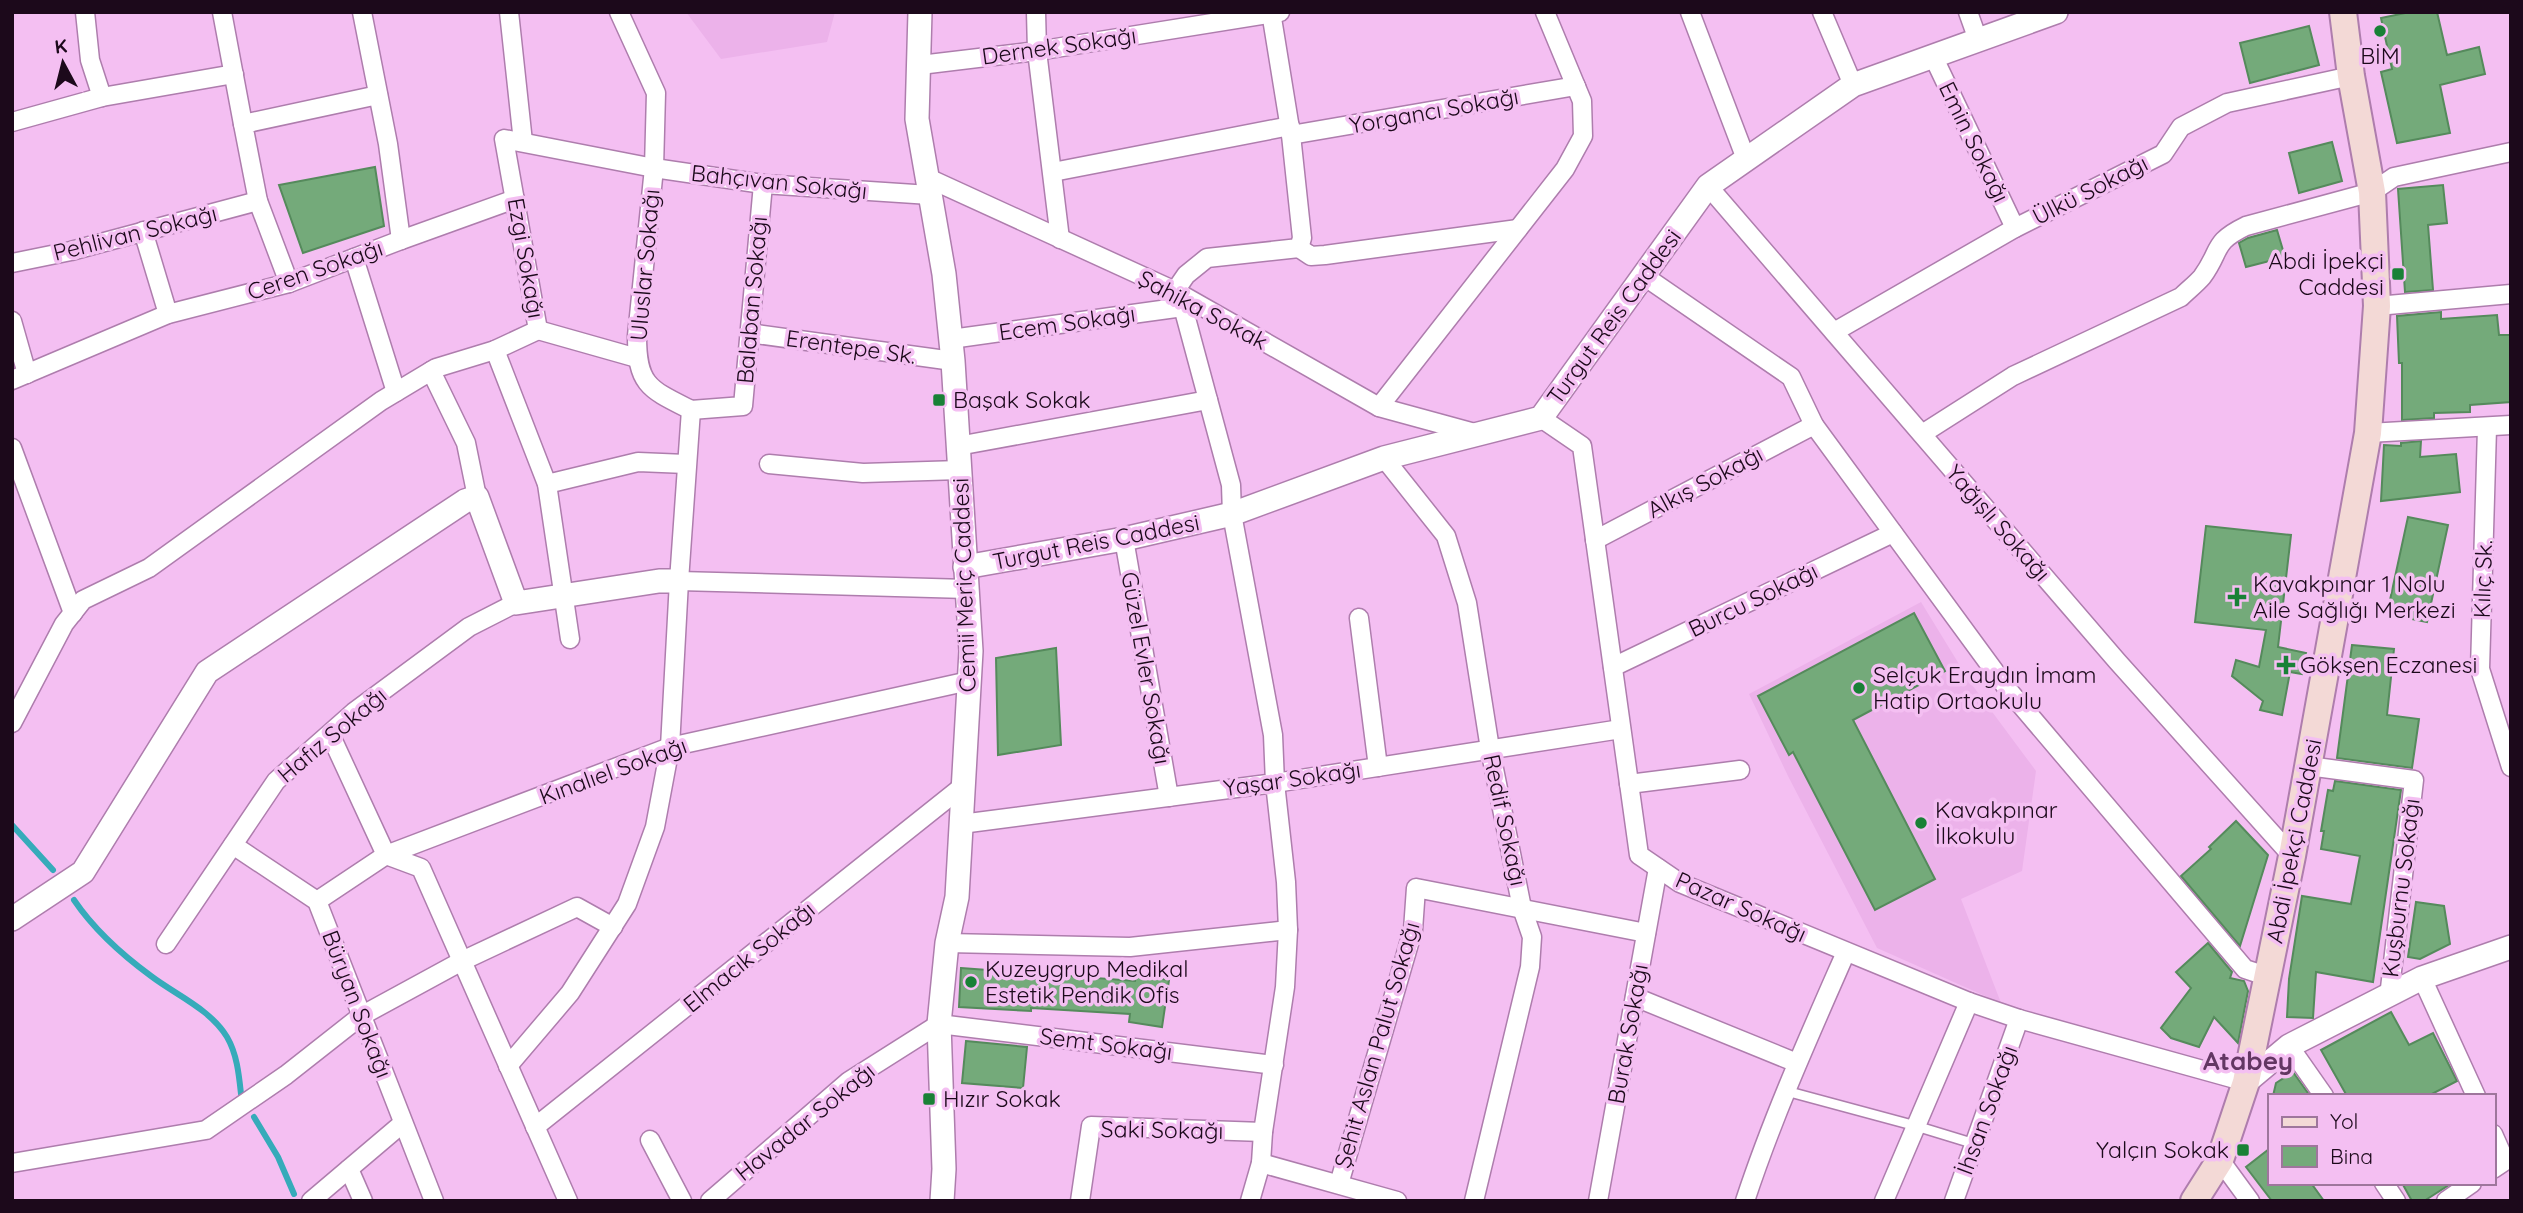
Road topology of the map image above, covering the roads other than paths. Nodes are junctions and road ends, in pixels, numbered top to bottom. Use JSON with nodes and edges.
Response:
{"nodes":[{"id":1,"x":85,"y":12,"type":"edge"},
{"id":2,"x":222,"y":12,"type":"edge"},
{"id":3,"x":362,"y":12,"type":"edge"},
{"id":4,"x":509,"y":12,"type":"edge"},
{"id":5,"x":619,"y":12,"type":"edge"},
{"id":6,"x":920,"y":12,"type":"edge"},
{"id":7,"x":1036,"y":12,"type":"edge"},
{"id":8,"x":1545,"y":12,"type":"edge"},
{"id":9,"x":1690,"y":12,"type":"edge"},
{"id":10,"x":1822,"y":12,"type":"edge"},
{"id":11,"x":2056,"y":12,"type":"edge"},
{"id":12,"x":2343,"y":12,"type":"edge"},
{"id":13,"x":1275,"y":13,"type":"edge"},
{"id":14,"x":1971,"y":14,"type":"edge"},
{"id":15,"x":1978,"y":40,"type":"junction"},
{"id":16,"x":1037,"y":51,"type":"junction"},
{"id":17,"x":1933,"y":56,"type":"junction"},
{"id":18,"x":920,"y":65,"type":"junction"},
{"id":19,"x":234,"y":74,"type":"junction"},
{"id":20,"x":2351,"y":76,"type":"junction"},
{"id":21,"x":1853,"y":85,"type":"junction"},
{"id":22,"x":1576,"y":86,"type":"junction"},
{"id":23,"x":378,"y":95,"type":"junction"},
{"id":24,"x":102,"y":97,"type":"junction"},
{"id":25,"x":12,"y":122,"type":"edge"},
{"id":26,"x":243,"y":124,"type":"junction"},
{"id":27,"x":1291,"y":131,"type":"junction"},
{"id":28,"x":504,"y":139,"type":"joint"},
{"id":29,"x":523,"y":142,"type":"junction"},
{"id":30,"x":2511,"y":152,"type":"edge"},
{"id":31,"x":1746,"y":159,"type":"junction"},
{"id":32,"x":654,"y":168,"type":"junction"},
{"id":33,"x":1053,"y":172,"type":"junction"},
{"id":34,"x":763,"y":184,"type":"junction"},
{"id":35,"x":1708,"y":186,"type":"junction"},
{"id":36,"x":929,"y":187,"type":"junction"},
{"id":37,"x":2372,"y":192,"type":"junction"},
{"id":38,"x":515,"y":199,"type":"junction"},
{"id":39,"x":258,"y":201,"type":"junction"},
{"id":40,"x":2015,"y":228,"type":"junction"},
{"id":41,"x":1518,"y":229,"type":"junction"},
{"id":42,"x":143,"y":232,"type":"junction"},
{"id":43,"x":1060,"y":239,"type":"junction"},
{"id":44,"x":401,"y":240,"type":"junction"},
{"id":45,"x":1299,"y":248,"type":"junction"},
{"id":46,"x":354,"y":258,"type":"junction"},
{"id":47,"x":12,"y":263,"type":"edge"},
{"id":48,"x":1644,"y":276,"type":"junction"},
{"id":49,"x":289,"y":283,"type":"junction"},
{"id":50,"x":2511,"y":295,"type":"edge"},
{"id":51,"x":1179,"y":299,"type":"junction"},
{"id":52,"x":2377,"y":306,"type":"junction"},
{"id":53,"x":168,"y":314,"type":"junction"},
{"id":54,"x":12,"y":321,"type":"edge"},
{"id":55,"x":538,"y":330,"type":"junction"},
{"id":56,"x":1834,"y":332,"type":"junction"},
{"id":57,"x":750,"y":333,"type":"junction"},
{"id":58,"x":495,"y":350,"type":"junction"},
{"id":59,"x":952,"y":350,"type":"junction"},
{"id":60,"x":637,"y":358,"type":"junction"},
{"id":61,"x":431,"y":371,"type":"junction"},
{"id":62,"x":20,"y":377,"type":"edge"},
{"id":63,"x":396,"y":392,"type":"junction"},
{"id":64,"x":1208,"y":400,"type":"junction"},
{"id":65,"x":1379,"y":407,"type":"junction"},
{"id":66,"x":691,"y":410,"type":"junction"},
{"id":67,"x":1541,"y":418,"type":"junction"},
{"id":68,"x":1814,"y":425,"type":"junction"},
{"id":69,"x":2511,"y":425,"type":"edge"},
{"id":70,"x":2487,"y":428,"type":"junction"},
{"id":71,"x":2368,"y":433,"type":"junction"},
{"id":72,"x":1478,"y":434,"type":"junction"},
{"id":73,"x":1922,"y":434,"type":"junction"},
{"id":74,"x":958,"y":446,"type":"junction"},
{"id":75,"x":12,"y":448,"type":"edge"},
{"id":76,"x":1384,"y":458,"type":"junction"},
{"id":77,"x":686,"y":464,"type":"junction"},
{"id":78,"x":769,"y":464,"type":"dead end"},
{"id":79,"x":960,"y":470,"type":"junction"},
{"id":80,"x":16,"y":473,"type":"edge"},
{"id":81,"x":548,"y":484,"type":"junction"},
{"id":82,"x":477,"y":496,"type":"junction"},
{"id":83,"x":1232,"y":514,"type":"junction"},
{"id":84,"x":1893,"y":533,"type":"junction"},
{"id":85,"x":1124,"y":540,"type":"junction"},
{"id":86,"x":1595,"y":540,"type":"junction"},
{"id":87,"x":966,"y":578,"type":"junction"},
{"id":88,"x":678,"y":581,"type":"junction"},
{"id":89,"x":565,"y":596,"type":"junction"},
{"id":90,"x":516,"y":603,"type":"junction"},
{"id":91,"x":73,"y":613,"type":"junction"},
{"id":92,"x":1359,"y":618,"type":"dead end"},
{"id":93,"x":570,"y":639,"type":"dead end"},
{"id":94,"x":1613,"y":667,"type":"junction"},
{"id":95,"x":969,"y":681,"type":"junction"},
{"id":96,"x":12,"y":723,"type":"edge"},
{"id":97,"x":1621,"y":729,"type":"junction"},
{"id":98,"x":330,"y":734,"type":"junction"},
{"id":99,"x":670,"y":747,"type":"junction"},
{"id":100,"x":1490,"y":749,"type":"junction"},
{"id":101,"x":2308,"y":766,"type":"junction"},
{"id":102,"x":1378,"y":767,"type":"junction"},
{"id":103,"x":2511,"y":767,"type":"edge"},
{"id":104,"x":1740,"y":770,"type":"dead end"},
{"id":105,"x":1275,"y":783,"type":"junction"},
{"id":106,"x":1629,"y":784,"type":"junction"},
{"id":107,"x":963,"y":786,"type":"junction"},
{"id":108,"x":1169,"y":797,"type":"junction"},
{"id":109,"x":961,"y":824,"type":"junction"},
{"id":110,"x":233,"y":845,"type":"junction"},
{"id":111,"x":386,"y":855,"type":"junction"},
{"id":112,"x":2292,"y":856,"type":"junction"},
{"id":113,"x":1658,"y":868,"type":"junction"},
{"id":114,"x":317,"y":901,"type":"junction"},
{"id":115,"x":1522,"y":908,"type":"junction"},
{"id":116,"x":12,"y":919,"type":"edge"},
{"id":117,"x":613,"y":927,"type":"junction"},
{"id":118,"x":1288,"y":930,"type":"junction"},
{"id":119,"x":1646,"y":933,"type":"junction"},
{"id":120,"x":947,"y":943,"type":"junction"},
{"id":121,"x":166,"y":944,"type":"dead end"},
{"id":122,"x":2511,"y":947,"type":"edge"},
{"id":123,"x":1846,"y":952,"type":"junction"},
{"id":124,"x":462,"y":961,"type":"junction"},
{"id":125,"x":2269,"y":977,"type":"junction"},
{"id":126,"x":2422,"y":978,"type":"junction"},
{"id":127,"x":1635,"y":997,"type":"junction"},
{"id":128,"x":2389,"y":997,"type":"junction"},
{"id":129,"x":1969,"y":1002,"type":"junction"},
{"id":130,"x":361,"y":1016,"type":"junction"},
{"id":131,"x":2020,"y":1019,"type":"junction"},
{"id":132,"x":939,"y":1024,"type":"junction"},
{"id":133,"x":2289,"y":1046,"type":"junction"},
{"id":134,"x":1797,"y":1063,"type":"junction"},
{"id":135,"x":1274,"y":1065,"type":"junction"},
{"id":136,"x":508,"y":1066,"type":"junction"},
{"id":137,"x":2246,"y":1082,"type":"junction"},
{"id":138,"x":1786,"y":1091,"type":"junction"},
{"id":139,"x":2323,"y":1094,"type":"edge"},
{"id":140,"x":2475,"y":1094,"type":"edge"},
{"id":141,"x":403,"y":1123,"type":"junction"},
{"id":142,"x":1916,"y":1126,"type":"junction"},
{"id":143,"x":535,"y":1127,"type":"junction"},
{"id":144,"x":1264,"y":1132,"type":"junction"},
{"id":145,"x":2495,"y":1138,"type":"edge"},
{"id":146,"x":650,"y":1140,"type":"dead end"},
{"id":147,"x":1975,"y":1144,"type":"junction"},
{"id":148,"x":2221,"y":1160,"type":"junction"},
{"id":149,"x":12,"y":1163,"type":"edge"},
{"id":150,"x":1262,"y":1163,"type":"junction"},
{"id":151,"x":2495,"y":1168,"type":"edge"},
{"id":152,"x":349,"y":1169,"type":"junction"},
{"id":153,"x":1339,"y":1184,"type":"junction"},
{"id":154,"x":2385,"y":1185,"type":"edge"},
{"id":155,"x":2469,"y":1185,"type":"edge"},
{"id":156,"x":2449,"y":1200,"type":"edge"},
{"id":157,"x":311,"y":1201,"type":"edge"},
{"id":158,"x":363,"y":1201,"type":"edge"},
{"id":159,"x":434,"y":1201,"type":"edge"},
{"id":160,"x":568,"y":1201,"type":"edge"},
{"id":161,"x":682,"y":1201,"type":"edge"},
{"id":162,"x":710,"y":1201,"type":"edge"},
{"id":163,"x":942,"y":1201,"type":"edge"},
{"id":164,"x":1080,"y":1201,"type":"edge"},
{"id":165,"x":1250,"y":1201,"type":"edge"},
{"id":166,"x":1397,"y":1201,"type":"edge"},
{"id":167,"x":1474,"y":1201,"type":"edge"},
{"id":168,"x":1598,"y":1201,"type":"edge"},
{"id":169,"x":1745,"y":1201,"type":"edge"},
{"id":170,"x":1884,"y":1201,"type":"edge"},
{"id":171,"x":1954,"y":1201,"type":"edge"},
{"id":172,"x":2194,"y":1201,"type":"edge"},
{"id":173,"x":2250,"y":1201,"type":"edge"},
{"id":174,"x":2396,"y":1201,"type":"edge"}],
"edges":[{"from":1,"to":24,"type":"street"},
{"from":2,"to":19,"type":"street"},
{"from":3,"to":23,"type":"street","name":"Ceren Sokağı"},
{"from":4,"to":29,"type":"street"},
{"from":5,"to":32,"type":"street","name":"Uluslar Sokağı"},
{"from":6,"to":18,"type":"street","name":"Cemii Meriç Caddesi"},
{"from":7,"to":16,"type":"street"},
{"from":8,"to":22,"type":"street"},
{"from":9,"to":31,"type":"street"},
{"from":10,"to":21,"type":"street"},
{"from":11,"to":15,"type":"street","name":"Turgut Reis Caddesi"},
{"from":12,"to":20,"type":"main road","name":"Abdi İpekçi Caddesi"},
{"from":13,"to":16,"type":"street","name":"Dernek Sokağı"},
{"from":13,"to":27,"type":"street"},
{"from":14,"to":15,"type":"street"},
{"from":15,"to":17,"type":"street","name":"Turgut Reis Caddesi"},
{"from":16,"to":18,"type":"street","name":"Dernek Sokağı"},
{"from":16,"to":33,"type":"street"},
{"from":17,"to":21,"type":"street","name":"Turgut Reis Caddesi"},
{"from":17,"to":40,"type":"street","name":"Emin Sokağı"},
{"from":18,"to":36,"type":"street","name":"Cemii Meriç Caddesi"},
{"from":19,"to":24,"type":"street"},
{"from":19,"to":26,"type":"street"},
{"from":20,"to":37,"type":"main road","name":"Abdi İpekçi Caddesi"},
{"from":20,"to":40,"type":"street","name":"Ülkü Sokağı"},
{"from":21,"to":31,"type":"street","name":"Turgut Reis Caddesi"},
{"from":22,"to":27,"type":"street","name":"Yorgancı Sokağı"},
{"from":22,"to":41,"type":"street"},
{"from":23,"to":26,"type":"street"},
{"from":23,"to":44,"type":"street","name":"Ceren Sokağı"},
{"from":24,"to":25,"type":"street"},
{"from":26,"to":39,"type":"street"},
{"from":27,"to":33,"type":"street","name":"Yorgancı Sokağı"},
{"from":27,"to":45,"type":"street"},
{"from":28,"to":29,"type":"street","name":"Bahçıvan Sokağı"},
{"from":28,"to":38,"type":"street","name":"Ezgi Sokağı"},
{"from":29,"to":32,"type":"street","name":"Bahçıvan Sokağı"},
{"from":30,"to":37,"type":"street"},
{"from":31,"to":35,"type":"street","name":"Turgut Reis Caddesi"},
{"from":32,"to":34,"type":"street","name":"Bahçıvan Sokağı"},
{"from":32,"to":60,"type":"street","name":"Uluslar Sokağı"},
{"from":33,"to":43,"type":"street"},
{"from":34,"to":36,"type":"street","name":"Bahçıvan Sokağı"},
{"from":34,"to":57,"type":"street","name":"Balaban Sokağı"},
{"from":35,"to":48,"type":"street","name":"Turgut Reis Caddesi"},
{"from":35,"to":56,"type":"street","name":"Yağışlı Sokağı"},
{"from":36,"to":43,"type":"street","name":"Şahika Sokak"},
{"from":36,"to":59,"type":"street","name":"Cemii Meriç Caddesi"},
{"from":37,"to":52,"type":"main road","name":"Abdi İpekçi Caddesi"},
{"from":37,"to":73,"type":"street"},
{"from":38,"to":44,"type":"street"},
{"from":38,"to":55,"type":"street","name":"Ezgi Sokağı"},
{"from":39,"to":42,"type":"street","name":"Pehlivan Sokağı"},
{"from":39,"to":49,"type":"street"},
{"from":40,"to":56,"type":"street","name":"Ülkü Sokağı"},
{"from":41,"to":45,"type":"street"},
{"from":41,"to":65,"type":"street"},
{"from":42,"to":47,"type":"street","name":"Pehlivan Sokağı"},
{"from":42,"to":53,"type":"street"},
{"from":43,"to":51,"type":"street","name":"Şahika Sokak"},
{"from":44,"to":46,"type":"street","name":"Ceren Sokağı"},
{"from":45,"to":51,"type":"street"},
{"from":46,"to":49,"type":"street","name":"Ceren Sokağı"},
{"from":46,"to":63,"type":"street"},
{"from":48,"to":67,"type":"street","name":"Turgut Reis Caddesi"},
{"from":48,"to":68,"type":"street"},
{"from":49,"to":53,"type":"street","name":"Ceren Sokağı"},
{"from":50,"to":52,"type":"street"},
{"from":51,"to":59,"type":"street","name":"Ecem Sokağı"},
{"from":51,"to":64,"type":"street"},
{"from":51,"to":65,"type":"street","name":"Şahika Sokak"},
{"from":52,"to":71,"type":"main road","name":"Abdi İpekçi Caddesi"},
{"from":53,"to":62,"type":"street","name":"Ceren Sokağı"},
{"from":54,"to":62,"type":"street"},
{"from":55,"to":58,"type":"street","name":"Ezgi Sokağı"},
{"from":55,"to":60,"type":"street"},
{"from":56,"to":73,"type":"street","name":"Yağışlı Sokağı"},
{"from":57,"to":59,"type":"street","name":"Erentepe Sk."},
{"from":57,"to":66,"type":"street","name":"Balaban Sokağı"},
{"from":58,"to":61,"type":"street","name":"Ezgi Sokağı"},
{"from":58,"to":81,"type":"street"},
{"from":59,"to":74,"type":"street","name":"Cemii Meriç Caddesi"},
{"from":60,"to":66,"type":"street","name":"Uluslar Sokağı"},
{"from":61,"to":63,"type":"street","name":"Ezgi Sokağı"},
{"from":61,"to":82,"type":"street"},
{"from":63,"to":91,"type":"street","name":"Ezgi Sokağı"},
{"from":64,"to":74,"type":"street"},
{"from":64,"to":83,"type":"street"},
{"from":65,"to":72,"type":"street","name":"Şahika Sokak"},
{"from":66,"to":77,"type":"street"},
{"from":67,"to":72,"type":"street","name":"Turgut Reis Caddesi"},
{"from":67,"to":86,"type":"street","name":"Pazar Sokağı"},
{"from":68,"to":84,"type":"street"},
{"from":68,"to":86,"type":"street","name":"Alkış Sokağı"},
{"from":69,"to":70,"type":"street"},
{"from":70,"to":71,"type":"street"},
{"from":70,"to":103,"type":"street","name":"Kılıç Sk."},
{"from":71,"to":101,"type":"main road","name":"Abdi İpekçi Caddesi"},
{"from":72,"to":76,"type":"street","name":"Turgut Reis Caddesi"},
{"from":73,"to":112,"type":"street","name":"Yağışlı Sokağı"},
{"from":74,"to":79,"type":"street","name":"Cemii Meriç Caddesi"},
{"from":75,"to":80,"type":"street"},
{"from":76,"to":83,"type":"street","name":"Turgut Reis Caddesi"},
{"from":76,"to":100,"type":"street","name":"Redif Sokağı"},
{"from":77,"to":81,"type":"street"},
{"from":77,"to":88,"type":"street"},
{"from":78,"to":79,"type":"street"},
{"from":79,"to":87,"type":"street","name":"Cemii Meriç Caddesi"},
{"from":80,"to":91,"type":"street"},
{"from":81,"to":89,"type":"street"},
{"from":82,"to":90,"type":"street"},
{"from":82,"to":116,"type":"street"},
{"from":83,"to":85,"type":"street","name":"Turgut Reis Caddesi"},
{"from":83,"to":105,"type":"street"},
{"from":84,"to":94,"type":"street","name":"Burcu Sokağı"},
{"from":84,"to":125,"type":"street"},
{"from":85,"to":87,"type":"street","name":"Turgut Reis Caddesi"},
{"from":85,"to":108,"type":"street","name":"Güzel Evler Sokağı"},
{"from":86,"to":94,"type":"street","name":"Pazar Sokağı"},
{"from":87,"to":88,"type":"street"},
{"from":87,"to":95,"type":"street","name":"Cemii Meriç Caddesi"},
{"from":88,"to":89,"type":"street"},
{"from":88,"to":99,"type":"street"},
{"from":89,"to":90,"type":"street"},
{"from":89,"to":93,"type":"street"},
{"from":90,"to":98,"type":"street","name":"Hafız Sokağı"},
{"from":91,"to":96,"type":"street","name":"Ezgi Sokağı"},
{"from":92,"to":102,"type":"street"},
{"from":94,"to":97,"type":"street","name":"Pazar Sokağı"},
{"from":95,"to":99,"type":"street","name":"Kınalıel Sokağı"},
{"from":95,"to":107,"type":"street","name":"Cemii Meriç Caddesi"},
{"from":97,"to":100,"type":"street","name":"Yaşar Sokağı"},
{"from":97,"to":106,"type":"street","name":"Pazar Sokağı"},
{"from":98,"to":110,"type":"street","name":"Hafız Sokağı"},
{"from":98,"to":111,"type":"street"},
{"from":99,"to":111,"type":"street","name":"Kınalıel Sokağı"},
{"from":99,"to":117,"type":"street"},
{"from":100,"to":102,"type":"street","name":"Yaşar Sokağı"},
{"from":100,"to":115,"type":"street","name":"Redif Sokağı"},
{"from":101,"to":112,"type":"main road","name":"Abdi İpekçi Caddesi"},
{"from":101,"to":128,"type":"street","name":"Kuşburnu Sokağı"},
{"from":102,"to":105,"type":"street","name":"Yaşar Sokağı"},
{"from":104,"to":106,"type":"street"},
{"from":105,"to":108,"type":"street","name":"Yaşar Sokağı"},
{"from":105,"to":118,"type":"street"},
{"from":106,"to":113,"type":"street","name":"Pazar Sokağı"},
{"from":107,"to":109,"type":"street","name":"Cemii Meriç Caddesi"},
{"from":107,"to":143,"type":"street","name":"Elmacık Sokağı"},
{"from":108,"to":109,"type":"street","name":"Yaşar Sokağı"},
{"from":109,"to":120,"type":"street","name":"Cemii Meriç Caddesi"},
{"from":110,"to":114,"type":"street","name":"Büryan Sokağı"},
{"from":110,"to":121,"type":"street","name":"Hafız Sokağı"},
{"from":111,"to":114,"type":"street","name":"Kınalıel Sokağı"},
{"from":111,"to":124,"type":"street"},
{"from":112,"to":125,"type":"main road","name":"Abdi İpekçi Caddesi"},
{"from":113,"to":119,"type":"street","name":"Burak Sokağı"},
{"from":113,"to":123,"type":"street","name":"Pazar Sokağı"},
{"from":114,"to":130,"type":"street","name":"Büryan Sokağı"},
{"from":115,"to":119,"type":"street","name":"Şehit Aslan Palut Sokağı"},
{"from":115,"to":153,"type":"street","name":"Şehit Aslan Palut Sokağı"},
{"from":115,"to":167,"type":"street","name":"Redif Sokağı"},
{"from":117,"to":124,"type":"street"},
{"from":117,"to":136,"type":"street"},
{"from":118,"to":120,"type":"street"},
{"from":118,"to":135,"type":"street"},
{"from":119,"to":127,"type":"street","name":"Burak Sokağı"},
{"from":120,"to":132,"type":"street","name":"Cemii Meriç Caddesi"},
{"from":122,"to":126,"type":"street"},
{"from":123,"to":129,"type":"street","name":"Pazar Sokağı"},
{"from":123,"to":134,"type":"street"},
{"from":124,"to":130,"type":"street"},
{"from":124,"to":136,"type":"street"},
{"from":125,"to":137,"type":"main road","name":"Abdi İpekçi Caddesi"},
{"from":126,"to":128,"type":"street"},
{"from":126,"to":140,"type":"street"},
{"from":127,"to":134,"type":"street"},
{"from":127,"to":168,"type":"street","name":"Burak Sokağı"},
{"from":128,"to":133,"type":"street"},
{"from":129,"to":131,"type":"street","name":"Pazar Sokağı"},
{"from":129,"to":142,"type":"street"},
{"from":130,"to":141,"type":"street","name":"Büryan Sokağı"},
{"from":130,"to":149,"type":"street"},
{"from":131,"to":137,"type":"street","name":"Pazar Sokağı"},
{"from":131,"to":147,"type":"street","name":"İhsan Sokağı"},
{"from":132,"to":135,"type":"street","name":"Semt Sokağı"},
{"from":132,"to":162,"type":"street","name":"Havadar Sokağı"},
{"from":132,"to":163,"type":"street","name":"Cemii Meriç Caddesi"},
{"from":133,"to":137,"type":"street"},
{"from":133,"to":139,"type":"street"},
{"from":134,"to":138,"type":"street"},
{"from":135,"to":144,"type":"street"},
{"from":136,"to":143,"type":"street"},
{"from":137,"to":148,"type":"main road","name":"Abdi İpekçi Caddesi"},
{"from":138,"to":142,"type":"lane"},
{"from":138,"to":169,"type":"street"},
{"from":141,"to":152,"type":"street"},
{"from":141,"to":159,"type":"street","name":"Büryan Sokağı"},
{"from":142,"to":147,"type":"lane"},
{"from":142,"to":170,"type":"street"},
{"from":143,"to":160,"type":"street"},
{"from":144,"to":150,"type":"street"},
{"from":144,"to":164,"type":"street","name":"Saki Sokağı"},
{"from":145,"to":151,"type":"street"},
{"from":146,"to":161,"type":"street"},
{"from":147,"to":171,"type":"street","name":"İhsan Sokağı"},
{"from":148,"to":172,"type":"main road","name":"Abdi İpekçi Caddesi"},
{"from":148,"to":173,"type":"street"},
{"from":150,"to":153,"type":"street"},
{"from":150,"to":165,"type":"street"},
{"from":152,"to":157,"type":"street"},
{"from":152,"to":158,"type":"street"},
{"from":153,"to":166,"type":"street"},
{"from":154,"to":174,"type":"street"},
{"from":155,"to":156,"type":"street"}]}
